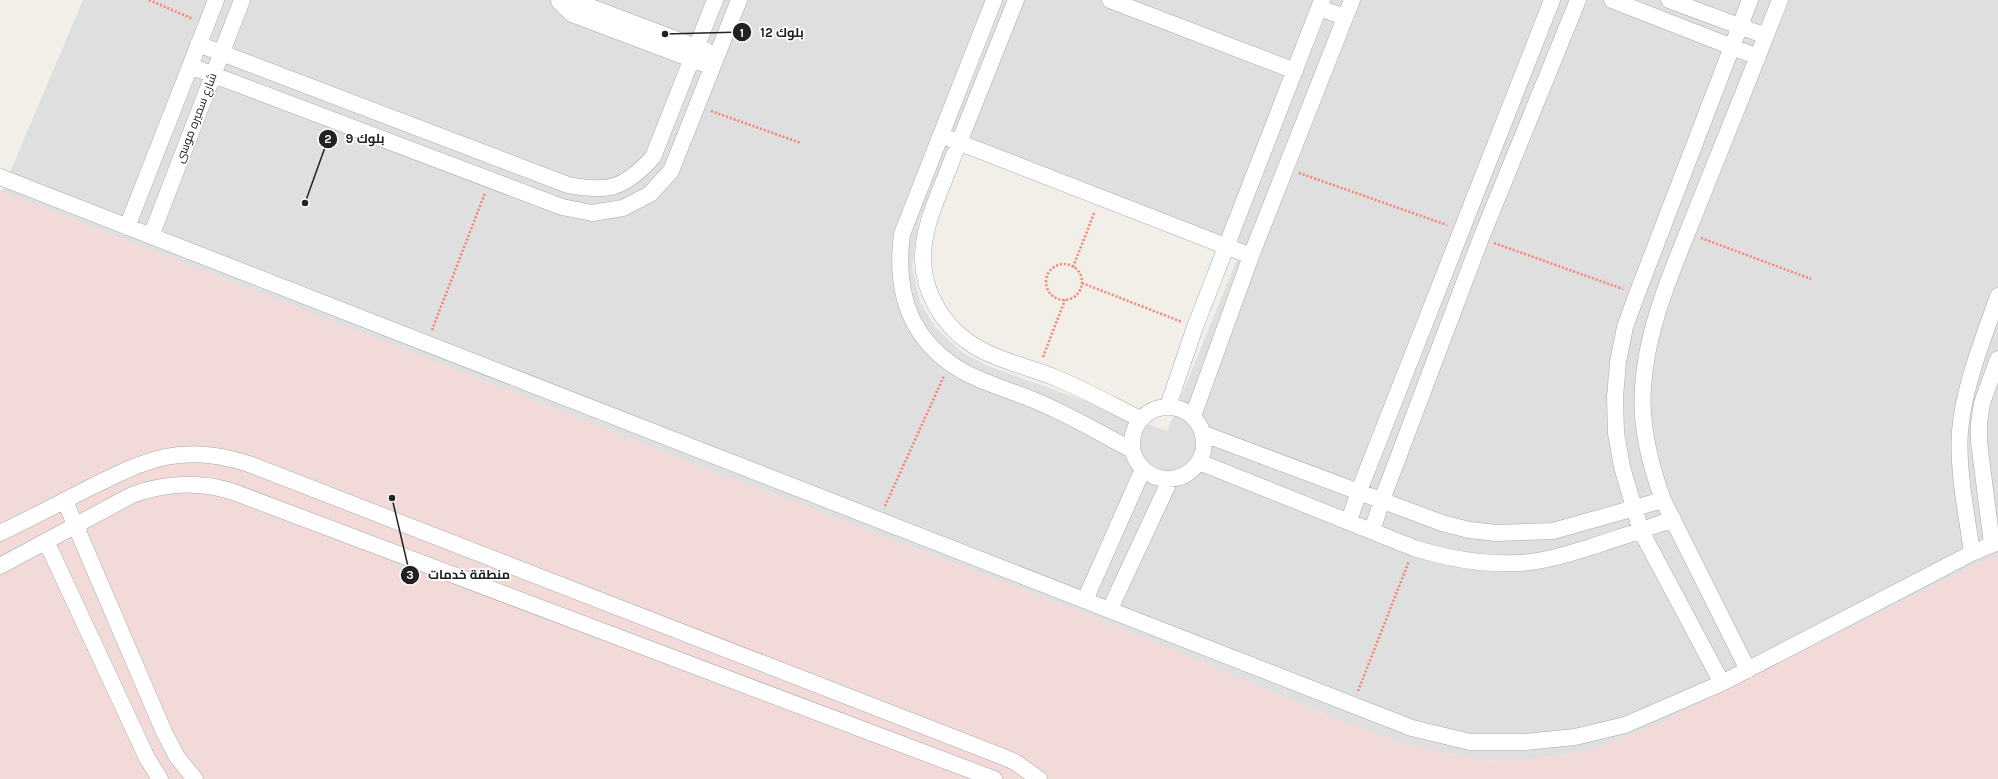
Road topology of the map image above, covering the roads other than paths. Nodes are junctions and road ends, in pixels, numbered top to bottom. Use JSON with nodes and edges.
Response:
{"nodes":[{"id":1,"x":216,"y":0,"type":"edge"},
{"id":2,"x":242,"y":0,"type":"edge"},
{"id":3,"x":563,"y":0,"type":"edge"},
{"id":4,"x":715,"y":0,"type":"edge"},
{"id":5,"x":739,"y":0,"type":"edge"},
{"id":6,"x":994,"y":0,"type":"edge"},
{"id":7,"x":1016,"y":0,"type":"edge"},
{"id":8,"x":1110,"y":0,"type":"edge"},
{"id":9,"x":1352,"y":0,"type":"edge"},
{"id":10,"x":1552,"y":0,"type":"edge"},
{"id":11,"x":1578,"y":0,"type":"edge"},
{"id":12,"x":1612,"y":0,"type":"edge"},
{"id":13,"x":1669,"y":0,"type":"edge"},
{"id":14,"x":1750,"y":0,"type":"edge"},
{"id":15,"x":1780,"y":0,"type":"edge"},
{"id":16,"x":1321,"y":4,"type":"edge"},
{"id":17,"x":1345,"y":17,"type":"junction"},
{"id":18,"x":1739,"y":28,"type":"junction"},
{"id":19,"x":1766,"y":36,"type":"junction"},
{"id":20,"x":198,"y":44,"type":"junction"},
{"id":21,"x":1732,"y":47,"type":"junction"},
{"id":22,"x":222,"y":53,"type":"junction"},
{"id":23,"x":695,"y":53,"type":"junction"},
{"id":24,"x":1758,"y":57,"type":"junction"},
{"id":25,"x":715,"y":61,"type":"junction"},
{"id":26,"x":190,"y":66,"type":"junction"},
{"id":27,"x":1295,"y":71,"type":"junction"},
{"id":28,"x":213,"y":74,"type":"junction"},
{"id":29,"x":939,"y":135,"type":"junction"},
{"id":30,"x":959,"y":143,"type":"junction"},
{"id":31,"x":0,"y":178,"type":"edge"},
{"id":32,"x":127,"y":227,"type":"junction"},
{"id":33,"x":150,"y":236,"type":"junction"},
{"id":34,"x":1226,"y":246,"type":"junction"},
{"id":35,"x":1251,"y":256,"type":"junction"},
{"id":36,"x":1998,"y":296,"type":"edge"},
{"id":37,"x":1998,"y":359,"type":"edge"},
{"id":38,"x":1168,"y":406,"type":"junction"},
{"id":39,"x":1193,"y":416,"type":"junction"},
{"id":40,"x":1140,"y":419,"type":"junction"},
{"id":41,"x":1204,"y":434,"type":"junction"},
{"id":42,"x":1132,"y":450,"type":"junction"},
{"id":43,"x":1199,"y":462,"type":"junction"},
{"id":44,"x":1143,"y":469,"type":"junction"},
{"id":45,"x":1170,"y":480,"type":"junction"},
{"id":46,"x":1358,"y":491,"type":"junction"},
{"id":47,"x":1382,"y":500,"type":"junction"},
{"id":48,"x":1663,"y":500,"type":"junction"},
{"id":49,"x":65,"y":501,"type":"junction"},
{"id":50,"x":1633,"y":510,"type":"junction"},
{"id":51,"x":1673,"y":519,"type":"junction"},
{"id":52,"x":1349,"y":521,"type":"junction"},
{"id":53,"x":75,"y":525,"type":"junction"},
{"id":54,"x":1372,"y":530,"type":"junction"},
{"id":55,"x":1641,"y":531,"type":"junction"},
{"id":56,"x":0,"y":533,"type":"edge"},
{"id":57,"x":46,"y":541,"type":"junction"},
{"id":58,"x":1995,"y":543,"type":"edge"},
{"id":59,"x":1972,"y":553,"type":"junction"},
{"id":60,"x":0,"y":566,"type":"edge"},
{"id":61,"x":1085,"y":600,"type":"junction"},
{"id":62,"x":1110,"y":609,"type":"junction"},
{"id":63,"x":1748,"y":670,"type":"junction"},
{"id":64,"x":1722,"y":683,"type":"junction"},
{"id":65,"x":160,"y":779,"type":"edge"},
{"id":66,"x":195,"y":779,"type":"edge"},
{"id":67,"x":994,"y":779,"type":"edge"},
{"id":68,"x":1039,"y":779,"type":"edge"}],
"edges":[{"from":1,"to":20,"type":"street","name":"شارع سميره موسى"},
{"from":2,"to":22,"type":"street","name":"شارع سميره موسى"},
{"from":3,"to":23,"type":"street"},
{"from":4,"to":23,"type":"street"},
{"from":5,"to":25,"type":"street"},
{"from":6,"to":29,"type":"street"},
{"from":7,"to":30,"type":"street"},
{"from":8,"to":27,"type":"street"},
{"from":9,"to":17,"type":"street"},
{"from":10,"to":46,"type":"street"},
{"from":11,"to":47,"type":"street"},
{"from":12,"to":21,"type":"street"},
{"from":13,"to":18,"type":"street"},
{"from":14,"to":18,"type":"street"},
{"from":15,"to":19,"type":"street"},
{"from":16,"to":17,"type":"street"},
{"from":16,"to":27,"type":"street"},
{"from":17,"to":35,"type":"street"},
{"from":18,"to":19,"type":"street"},
{"from":18,"to":21,"type":"street"},
{"from":19,"to":24,"type":"street"},
{"from":20,"to":22,"type":"street"},
{"from":20,"to":26,"type":"street","name":"شارع سميره موسى"},
{"from":21,"to":24,"type":"street"},
{"from":21,"to":50,"type":"street"},
{"from":22,"to":23,"type":"street"},
{"from":22,"to":28,"type":"street","name":"شارع سميره موسى"},
{"from":23,"to":25,"type":"street"},
{"from":24,"to":48,"type":"street"},
{"from":25,"to":28,"type":"street"},
{"from":26,"to":28,"type":"street"},
{"from":26,"to":32,"type":"street","name":"شارع سميره موسى"},
{"from":27,"to":34,"type":"street"},
{"from":28,"to":33,"type":"street","name":"شارع سميره موسى"},
{"from":29,"to":30,"type":"street"},
{"from":29,"to":42,"type":"street"},
{"from":30,"to":34,"type":"street"},
{"from":30,"to":40,"type":"street"},
{"from":31,"to":32,"type":"street"},
{"from":32,"to":33,"type":"street"},
{"from":33,"to":61,"type":"street"},
{"from":34,"to":35,"type":"street"},
{"from":34,"to":38,"type":"street"},
{"from":35,"to":39,"type":"street"},
{"from":36,"to":59,"type":"street"},
{"from":37,"to":58,"type":"street"},
{"from":38,"to":39,"type":"street"},
{"from":38,"to":40,"type":"street"},
{"from":39,"to":41,"type":"street"},
{"from":40,"to":42,"type":"street"},
{"from":41,"to":43,"type":"street"},
{"from":41,"to":46,"type":"street"},
{"from":42,"to":44,"type":"street"},
{"from":43,"to":45,"type":"street"},
{"from":43,"to":52,"type":"street"},
{"from":44,"to":45,"type":"street"},
{"from":44,"to":61,"type":"street"},
{"from":45,"to":62,"type":"street"},
{"from":46,"to":47,"type":"street"},
{"from":46,"to":52,"type":"street"},
{"from":47,"to":50,"type":"street"},
{"from":47,"to":54,"type":"street"},
{"from":48,"to":50,"type":"street"},
{"from":48,"to":51,"type":"street"},
{"from":49,"to":53,"type":"street"},
{"from":49,"to":56,"type":"street"},
{"from":49,"to":68,"type":"street"},
{"from":50,"to":55,"type":"street"},
{"from":51,"to":55,"type":"street"},
{"from":51,"to":63,"type":"street"},
{"from":52,"to":54,"type":"street"},
{"from":53,"to":57,"type":"street"},
{"from":53,"to":66,"type":"street"},
{"from":53,"to":67,"type":"street"},
{"from":54,"to":55,"type":"street"},
{"from":55,"to":64,"type":"street"},
{"from":57,"to":60,"type":"street"},
{"from":57,"to":65,"type":"street"},
{"from":58,"to":59,"type":"street"},
{"from":59,"to":63,"type":"street"},
{"from":61,"to":62,"type":"street"},
{"from":62,"to":64,"type":"street"},
{"from":63,"to":64,"type":"street"}]}
